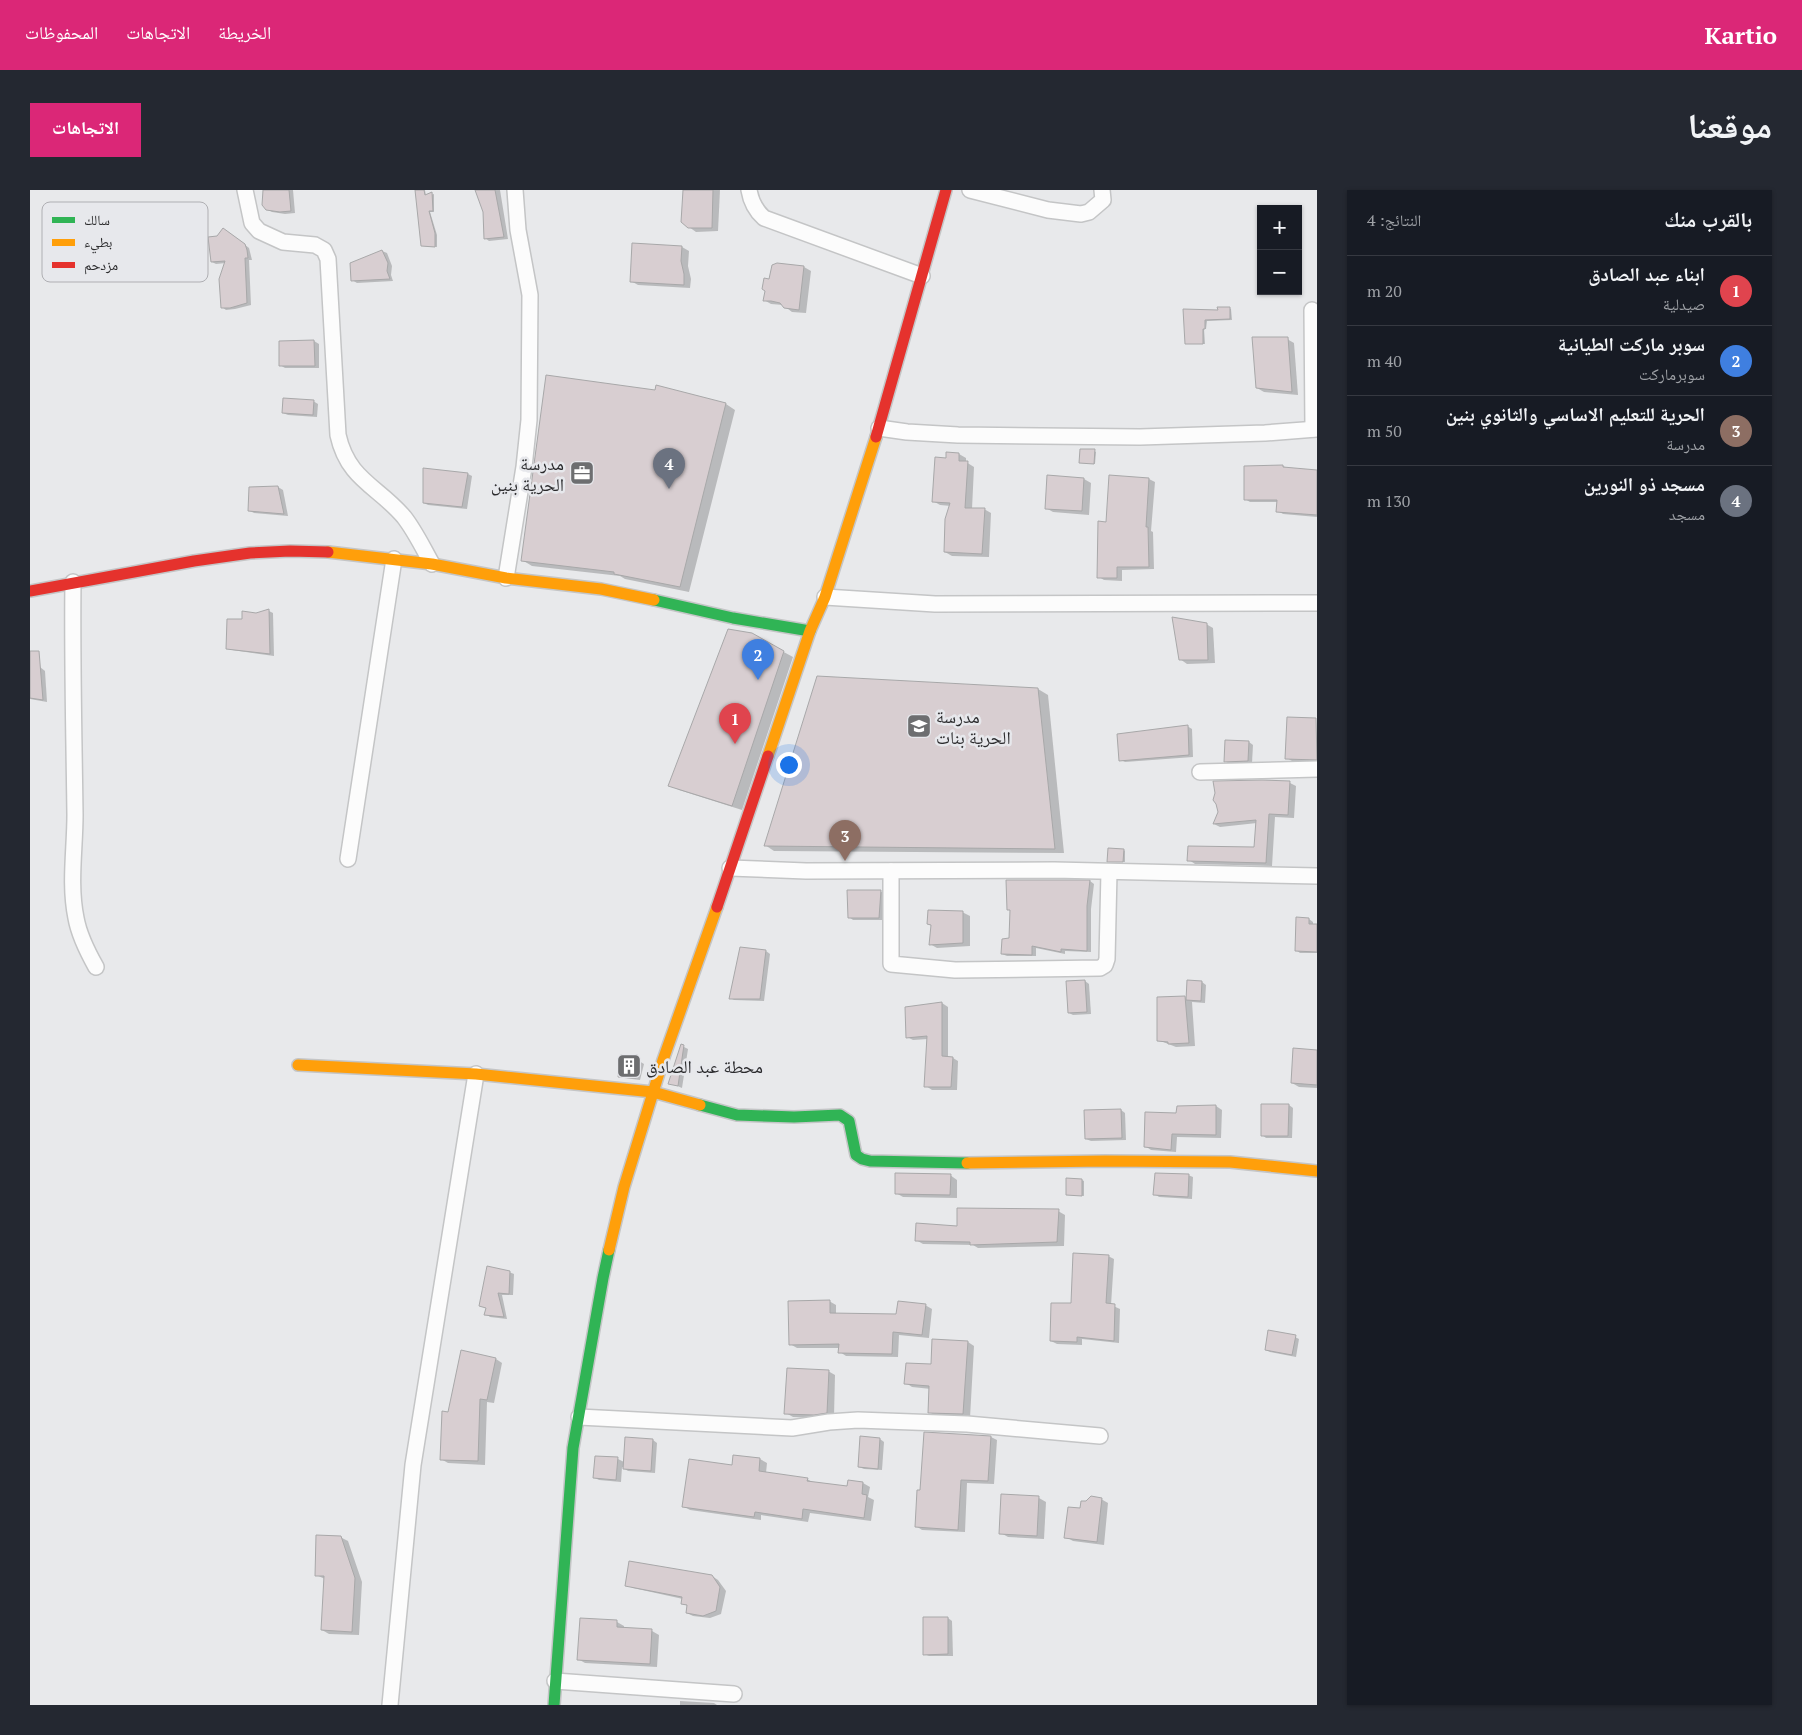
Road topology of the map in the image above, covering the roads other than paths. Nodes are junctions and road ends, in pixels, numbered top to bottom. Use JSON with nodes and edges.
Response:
{"nodes":[{"id":1,"x":245,"y":190,"type":"edge"},
{"id":2,"x":515,"y":190,"type":"edge"},
{"id":3,"x":749,"y":190,"type":"edge"},
{"id":4,"x":946,"y":190,"type":"edge"},
{"id":5,"x":970,"y":190,"type":"edge"},
{"id":6,"x":1102,"y":190,"type":"edge"},
{"id":7,"x":922,"y":276,"type":"junction"},
{"id":8,"x":1312,"y":310,"type":"dead end"},
{"id":9,"x":879,"y":428,"type":"junction"},
{"id":10,"x":1315,"y":429,"type":"edge"},
{"id":11,"x":394,"y":559,"type":"junction"},
{"id":12,"x":432,"y":564,"type":"junction"},
{"id":13,"x":506,"y":578,"type":"junction"},
{"id":14,"x":73,"y":582,"type":"junction"},
{"id":15,"x":30,"y":591,"type":"edge"},
{"id":16,"x":825,"y":597,"type":"junction"},
{"id":17,"x":1317,"y":603,"type":"edge"},
{"id":18,"x":810,"y":631,"type":"junction"},
{"id":19,"x":1317,"y":768,"type":"edge"},
{"id":20,"x":1200,"y":772,"type":"dead end"},
{"id":21,"x":348,"y":858,"type":"dead end"},
{"id":22,"x":730,"y":868,"type":"junction"},
{"id":23,"x":891,"y":871,"type":"junction"},
{"id":24,"x":1109,"y":872,"type":"junction"},
{"id":25,"x":1317,"y":876,"type":"edge"},
{"id":26,"x":96,"y":967,"type":"dead end"},
{"id":27,"x":298,"y":1065,"type":"dead end"},
{"id":28,"x":476,"y":1074,"type":"junction"},
{"id":29,"x":653,"y":1092,"type":"junction"},
{"id":30,"x":1317,"y":1171,"type":"edge"},
{"id":31,"x":579,"y":1416,"type":"junction"},
{"id":32,"x":1100,"y":1436,"type":"dead end"},
{"id":33,"x":555,"y":1682,"type":"junction"},
{"id":34,"x":734,"y":1694,"type":"dead end"},
{"id":35,"x":390,"y":1705,"type":"edge"},
{"id":36,"x":554,"y":1705,"type":"edge"}],
"edges":[{"from":1,"to":12,"type":"street"},
{"from":2,"to":13,"type":"street"},
{"from":3,"to":7,"type":"street"},
{"from":4,"to":7,"type":"street"},
{"from":5,"to":6,"type":"street"},
{"from":7,"to":9,"type":"street"},
{"from":8,"to":10,"type":"street"},
{"from":9,"to":10,"type":"street"},
{"from":9,"to":16,"type":"street"},
{"from":11,"to":12,"type":"street"},
{"from":11,"to":14,"type":"street"},
{"from":11,"to":21,"type":"street"},
{"from":12,"to":13,"type":"street"},
{"from":13,"to":18,"type":"street"},
{"from":14,"to":15,"type":"street"},
{"from":14,"to":26,"type":"street"},
{"from":16,"to":17,"type":"street"},
{"from":16,"to":18,"type":"street"},
{"from":18,"to":22,"type":"street"},
{"from":19,"to":20,"type":"street"},
{"from":22,"to":23,"type":"street"},
{"from":22,"to":29,"type":"street"},
{"from":23,"to":24,"type":"street"},
{"from":23,"to":24,"type":"street"},
{"from":24,"to":25,"type":"street"},
{"from":27,"to":28,"type":"street"},
{"from":28,"to":29,"type":"street"},
{"from":28,"to":35,"type":"street"},
{"from":29,"to":30,"type":"street"},
{"from":29,"to":31,"type":"street"},
{"from":31,"to":32,"type":"street"},
{"from":31,"to":33,"type":"street"},
{"from":33,"to":34,"type":"street"},
{"from":33,"to":36,"type":"street"}]}
